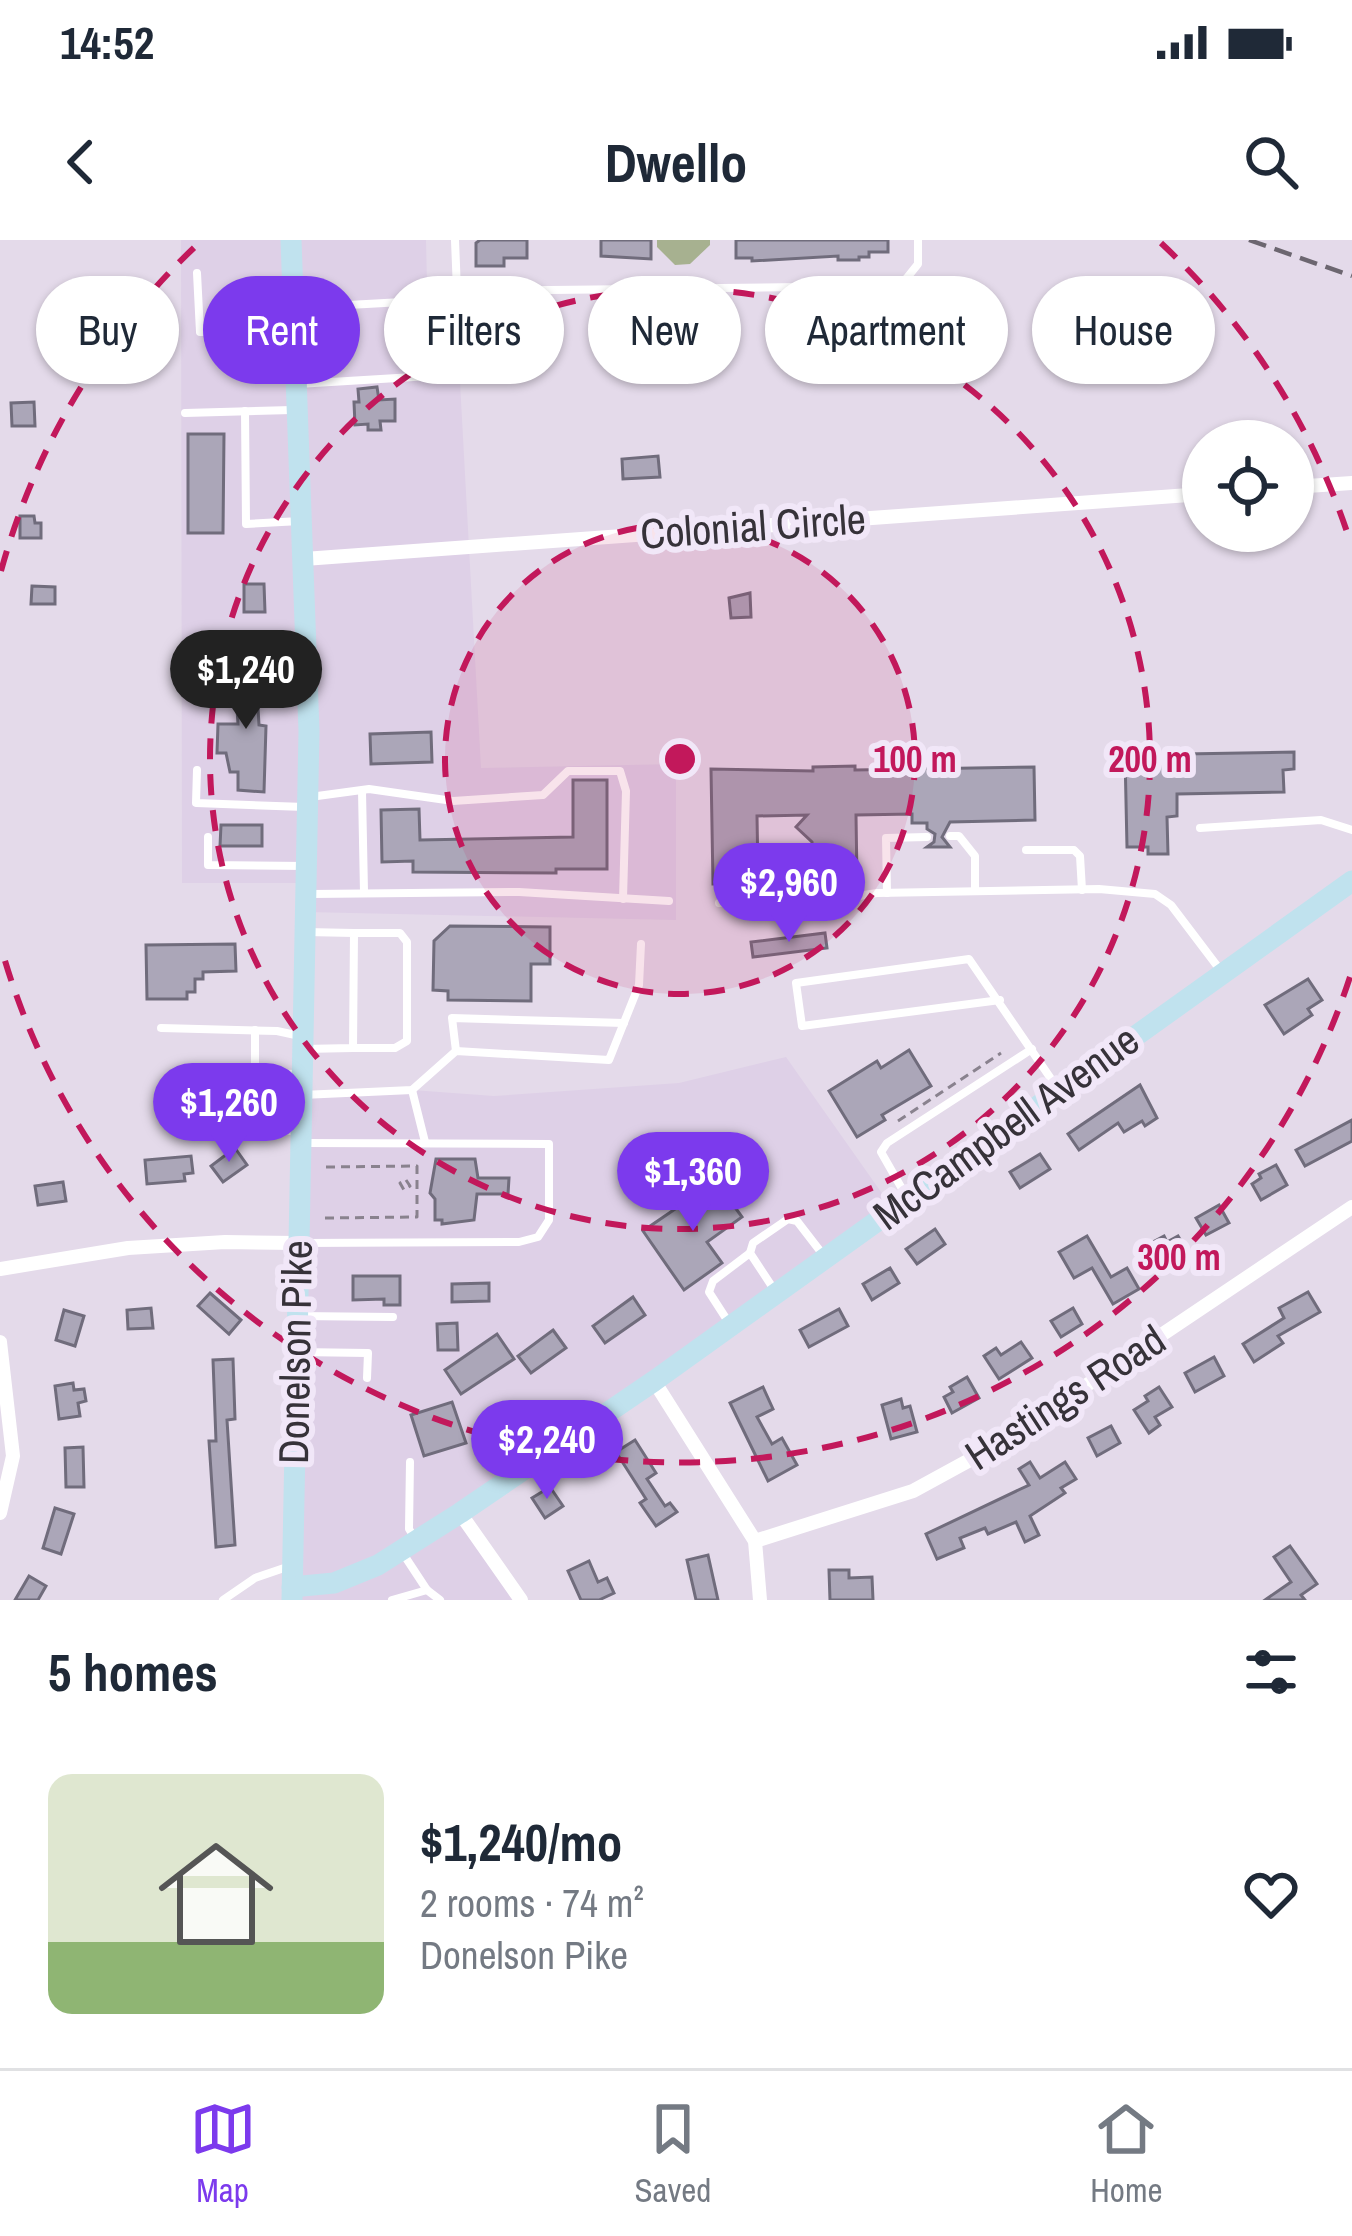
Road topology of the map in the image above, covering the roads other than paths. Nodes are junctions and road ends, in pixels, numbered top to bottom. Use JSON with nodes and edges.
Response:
{"nodes":[{"id":1,"x":291,"y":240,"type":"edge"},
{"id":2,"x":455,"y":240,"type":"edge"},
{"id":3,"x":918,"y":240,"type":"edge"},
{"id":4,"x":197,"y":273,"type":"dead end"},
{"id":5,"x":292,"y":276,"type":"edge"},
{"id":6,"x":456,"y":276,"type":"edge"},
{"id":7,"x":564,"y":290,"type":"edge"},
{"id":8,"x":203,"y":332,"type":"edge"},
{"id":9,"x":297,"y":384,"type":"edge"},
{"id":10,"x":298,"y":410,"type":"junction"},
{"id":11,"x":245,"y":412,"type":"junction"},
{"id":12,"x":185,"y":413,"type":"dead end"},
{"id":13,"x":1352,"y":483,"type":"edge"},
{"id":14,"x":1314,"y":486,"type":"edge"},
{"id":15,"x":1182,"y":496,"type":"edge"},
{"id":16,"x":302,"y":520,"type":"junction"},
{"id":17,"x":304,"y":559,"type":"junction"},
{"id":18,"x":306,"y":641,"type":"junction"},
{"id":19,"x":189,"y":644,"type":"dead end"},
{"id":20,"x":197,"y":770,"type":"dead end"},
{"id":21,"x":362,"y":790,"type":"junction"},
{"id":22,"x":309,"y":802,"type":"junction"},
{"id":23,"x":1200,"y":828,"type":"dead end"},
{"id":24,"x":1352,"y":830,"type":"edge"},
{"id":25,"x":950,"y":836,"type":"dead end"},
{"id":26,"x":208,"y":837,"type":"dead end"},
{"id":27,"x":927,"y":837,"type":"dead end"},
{"id":28,"x":1026,"y":850,"type":"dead end"},
{"id":29,"x":307,"y":866,"type":"junction"},
{"id":30,"x":1352,"y":881,"type":"edge"},
{"id":31,"x":1082,"y":890,"type":"junction"},
{"id":32,"x":975,"y":891,"type":"junction"},
{"id":33,"x":364,"y":892,"type":"junction"},
{"id":34,"x":887,"y":893,"type":"junction"},
{"id":35,"x":307,"y":895,"type":"junction"},
{"id":36,"x":623,"y":898,"type":"junction"},
{"id":37,"x":669,"y":901,"type":"dead end"},
{"id":38,"x":719,"y":903,"type":"dead end"},
{"id":39,"x":305,"y":932,"type":"junction"},
{"id":40,"x":354,"y":932,"type":"junction"},
{"id":41,"x":640,"y":944,"type":"dead end"},
{"id":42,"x":1222,"y":972,"type":"junction"},
{"id":43,"x":1000,"y":1000,"type":"junction"},
{"id":44,"x":624,"y":1023,"type":"junction"},
{"id":45,"x":161,"y":1028,"type":"dead end"},
{"id":46,"x":255,"y":1030,"type":"junction"},
{"id":47,"x":302,"y":1042,"type":"junction"},
{"id":48,"x":353,"y":1048,"type":"junction"},
{"id":49,"x":1032,"y":1049,"type":"junction"},
{"id":50,"x":455,"y":1051,"type":"junction"},
{"id":51,"x":255,"y":1073,"type":"junction"},
{"id":52,"x":301,"y":1084,"type":"junction"},
{"id":53,"x":412,"y":1090,"type":"junction"},
{"id":54,"x":1058,"y":1090,"type":"junction"},
{"id":55,"x":299,"y":1137,"type":"junction"},
{"id":56,"x":425,"y":1142,"type":"junction"},
{"id":57,"x":908,"y":1198,"type":"junction"},
{"id":58,"x":1352,"y":1207,"type":"edge"},
{"id":59,"x":296,"y":1243,"type":"junction"},
{"id":60,"x":750,"y":1253,"type":"junction"},
{"id":61,"x":825,"y":1257,"type":"junction"},
{"id":62,"x":0,"y":1269,"type":"edge"},
{"id":63,"x":776,"y":1292,"type":"junction"},
{"id":64,"x":295,"y":1316,"type":"junction"},
{"id":65,"x":393,"y":1317,"type":"dead end"},
{"id":66,"x":731,"y":1325,"type":"junction"},
{"id":67,"x":0,"y":1342,"type":"edge"},
{"id":68,"x":295,"y":1352,"type":"junction"},
{"id":69,"x":368,"y":1378,"type":"dead end"},
{"id":70,"x":654,"y":1381,"type":"junction"},
{"id":71,"x":410,"y":1462,"type":"dead end"},
{"id":72,"x":0,"y":1513,"type":"edge"},
{"id":73,"x":460,"y":1513,"type":"junction"},
{"id":74,"x":755,"y":1541,"type":"junction"},
{"id":75,"x":409,"y":1546,"type":"junction"},
{"id":76,"x":292,"y":1584,"type":"edge"},
{"id":77,"x":428,"y":1590,"type":"junction"},
{"id":78,"x":223,"y":1600,"type":"edge"},
{"id":79,"x":392,"y":1600,"type":"edge"},
{"id":80,"x":440,"y":1600,"type":"edge"},
{"id":81,"x":521,"y":1600,"type":"edge"},
{"id":82,"x":760,"y":1600,"type":"edge"}],
"edges":[{"from":1,"to":5,"type":"main road","name":"Donelson Pike"},
{"from":2,"to":6,"type":"lane"},
{"from":3,"to":7,"type":"lane"},
{"from":4,"to":8,"type":"lane"},
{"from":9,"to":10,"type":"main road","name":"Donelson Pike"},
{"from":10,"to":11,"type":"lane"},
{"from":10,"to":16,"type":"main road","name":"Donelson Pike"},
{"from":11,"to":12,"type":"lane"},
{"from":11,"to":16,"type":"lane"},
{"from":13,"to":14,"type":"street"},
{"from":15,"to":17,"type":"street","name":"Colonial Circle"},
{"from":16,"to":17,"type":"main road","name":"Donelson Pike"},
{"from":17,"to":18,"type":"main road","name":"Donelson Pike"},
{"from":18,"to":19,"type":"lane"},
{"from":18,"to":22,"type":"main road","name":"Donelson Pike"},
{"from":20,"to":22,"type":"lane"},
{"from":21,"to":22,"type":"lane"},
{"from":21,"to":33,"type":"lane"},
{"from":21,"to":36,"type":"lane"},
{"from":22,"to":29,"type":"main road","name":"Donelson Pike"},
{"from":23,"to":24,"type":"lane"},
{"from":25,"to":32,"type":"lane"},
{"from":26,"to":29,"type":"lane"},
{"from":27,"to":34,"type":"lane"},
{"from":28,"to":31,"type":"lane"},
{"from":29,"to":35,"type":"main road","name":"Donelson Pike"},
{"from":30,"to":42,"type":"main road","name":"McCampbell Avenue"},
{"from":31,"to":32,"type":"lane"},
{"from":31,"to":42,"type":"lane"},
{"from":32,"to":34,"type":"lane"},
{"from":33,"to":35,"type":"lane"},
{"from":33,"to":36,"type":"lane"},
{"from":34,"to":38,"type":"lane"},
{"from":35,"to":39,"type":"main road","name":"Donelson Pike"},
{"from":36,"to":37,"type":"lane"},
{"from":39,"to":40,"type":"lane"},
{"from":39,"to":47,"type":"main road","name":"Donelson Pike"},
{"from":40,"to":48,"type":"lane"},
{"from":40,"to":48,"type":"lane"},
{"from":41,"to":44,"type":"lane"},
{"from":42,"to":54,"type":"main road","name":"McCampbell Avenue"},
{"from":43,"to":43,"type":"lane"},
{"from":43,"to":49,"type":"lane"},
{"from":44,"to":50,"type":"lane"},
{"from":44,"to":50,"type":"lane"},
{"from":45,"to":46,"type":"lane"},
{"from":46,"to":47,"type":"lane"},
{"from":46,"to":51,"type":"lane"},
{"from":47,"to":48,"type":"lane"},
{"from":47,"to":52,"type":"main road","name":"Donelson Pike"},
{"from":49,"to":54,"type":"lane"},
{"from":49,"to":57,"type":"lane"},
{"from":50,"to":53,"type":"lane"},
{"from":51,"to":52,"type":"lane"},
{"from":51,"to":55,"type":"lane"},
{"from":52,"to":53,"type":"lane"},
{"from":52,"to":55,"type":"main road","name":"Donelson Pike"},
{"from":53,"to":56,"type":"lane"},
{"from":54,"to":57,"type":"main road","name":"McCampbell Avenue"},
{"from":55,"to":56,"type":"lane"},
{"from":55,"to":59,"type":"main road","name":"Donelson Pike"},
{"from":56,"to":59,"type":"lane"},
{"from":57,"to":61,"type":"main road","name":"McCampbell Avenue"},
{"from":58,"to":74,"type":"street","name":"Hastings Road"},
{"from":59,"to":62,"type":"street"},
{"from":59,"to":64,"type":"main road","name":"Donelson Pike"},
{"from":60,"to":61,"type":"lane"},
{"from":60,"to":63,"type":"lane"},
{"from":60,"to":66,"type":"lane"},
{"from":61,"to":63,"type":"main road","name":"McCampbell Avenue"},
{"from":63,"to":66,"type":"main road","name":"McCampbell Avenue"},
{"from":64,"to":65,"type":"lane"},
{"from":64,"to":68,"type":"main road","name":"Donelson Pike"},
{"from":66,"to":70,"type":"main road","name":"McCampbell Avenue"},
{"from":67,"to":72,"type":"street"},
{"from":68,"to":69,"type":"lane"},
{"from":68,"to":76,"type":"main road","name":"Donelson Pike"},
{"from":70,"to":73,"type":"main road","name":"McCampbell Avenue"},
{"from":70,"to":74,"type":"street"},
{"from":71,"to":75,"type":"lane"},
{"from":73,"to":75,"type":"main road","name":"McCampbell Avenue"},
{"from":73,"to":81,"type":"street"},
{"from":74,"to":82,"type":"street"},
{"from":75,"to":76,"type":"main road","name":"McCampbell Avenue"},
{"from":75,"to":77,"type":"lane"},
{"from":76,"to":78,"type":"lane"},
{"from":77,"to":79,"type":"lane"},
{"from":77,"to":80,"type":"lane"}]}
